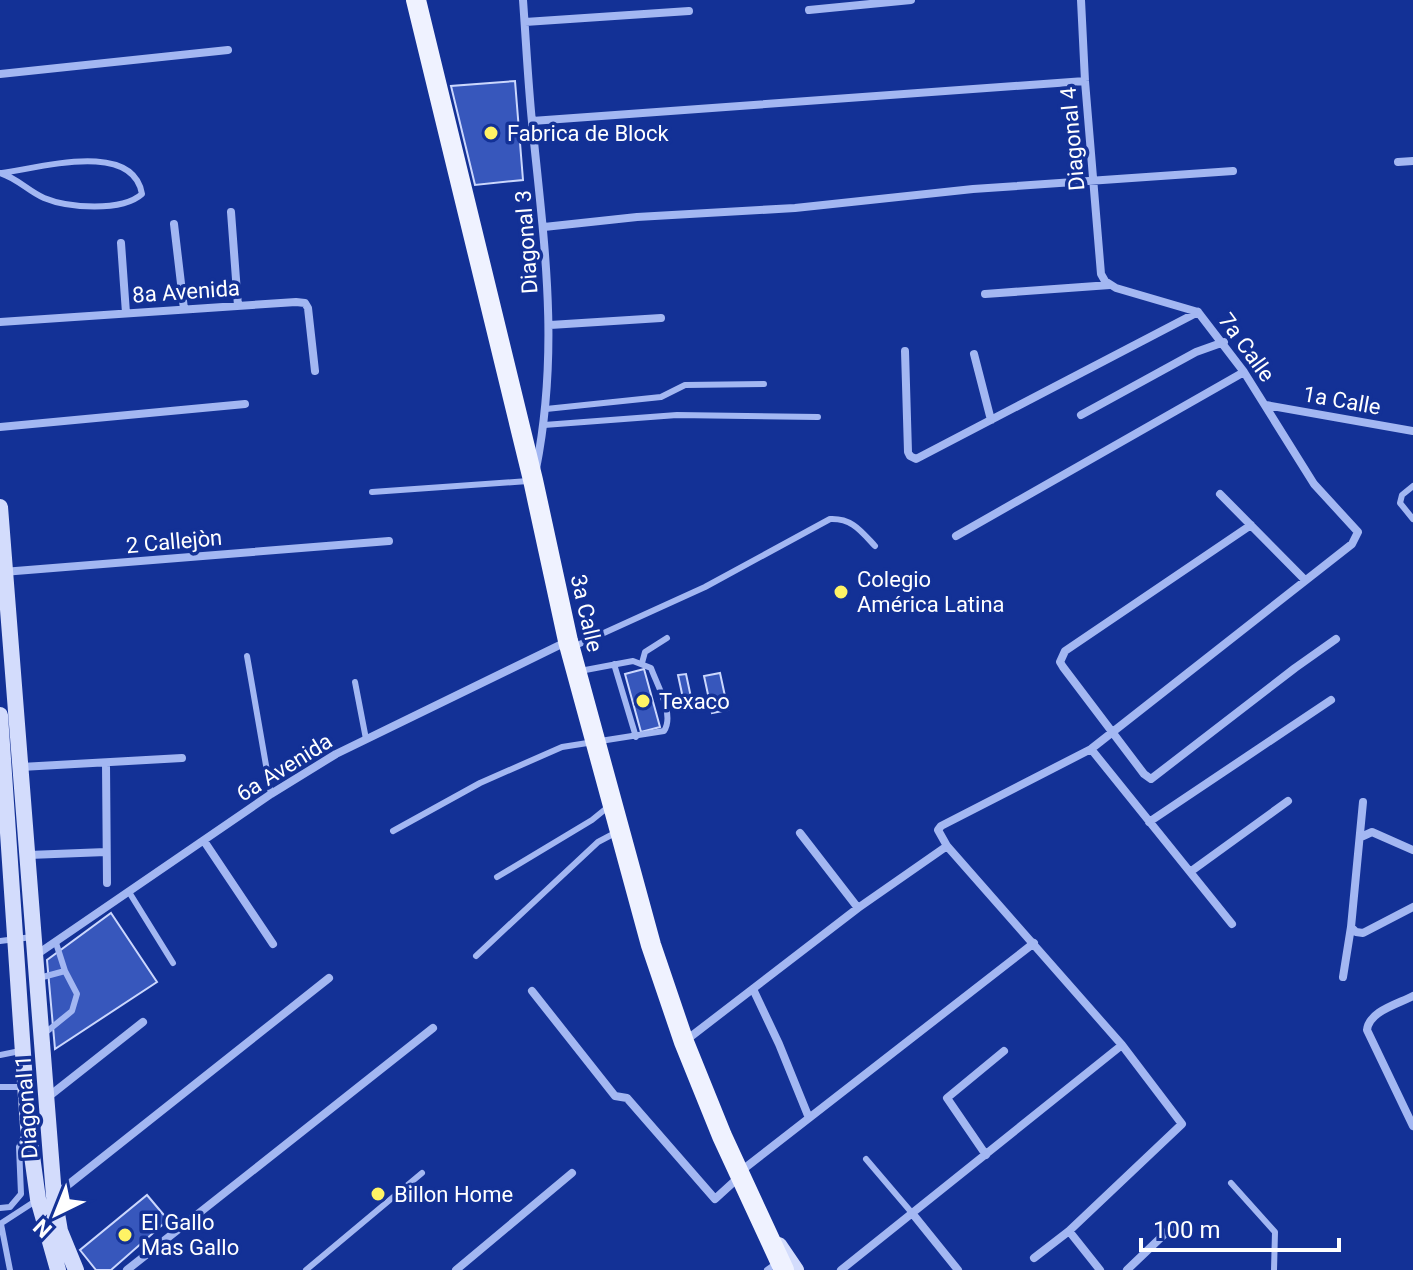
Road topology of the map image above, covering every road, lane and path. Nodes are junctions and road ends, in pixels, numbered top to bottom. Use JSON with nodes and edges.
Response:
{"nodes":[{"id":1,"x":416,"y":0,"type":"edge"},
{"id":2,"x":523,"y":0,"type":"edge"},
{"id":3,"x":911,"y":0,"type":"edge"},
{"id":4,"x":1081,"y":0,"type":"edge"},
{"id":5,"x":809,"y":10,"type":"dead end"},
{"id":6,"x":689,"y":11,"type":"dead end"},
{"id":7,"x":525,"y":22,"type":"junction"},
{"id":8,"x":228,"y":50,"type":"dead end"},
{"id":9,"x":0,"y":74,"type":"edge"},
{"id":10,"x":1085,"y":81,"type":"junction"},
{"id":11,"x":532,"y":121,"type":"junction"},
{"id":12,"x":1413,"y":161,"type":"edge"},
{"id":13,"x":1398,"y":162,"type":"dead end"},
{"id":14,"x":1233,"y":171,"type":"dead end"},
{"id":15,"x":1,"y":173,"type":"edge"},
{"id":16,"x":1094,"y":180,"type":"junction"},
{"id":17,"x":231,"y":212,"type":"dead end"},
{"id":18,"x":174,"y":224,"type":"dead end"},
{"id":19,"x":544,"y":227,"type":"junction"},
{"id":20,"x":121,"y":243,"type":"dead end"},
{"id":21,"x":1111,"y":285,"type":"junction"},
{"id":22,"x":985,"y":294,"type":"dead end"},
{"id":23,"x":238,"y":306,"type":"junction"},
{"id":24,"x":184,"y":309,"type":"junction"},
{"id":25,"x":1198,"y":312,"type":"junction"},
{"id":26,"x":126,"y":313,"type":"junction"},
{"id":27,"x":661,"y":318,"type":"dead end"},
{"id":28,"x":0,"y":322,"type":"edge"},
{"id":29,"x":550,"y":325,"type":"junction"},
{"id":30,"x":1224,"y":342,"type":"junction"},
{"id":31,"x":905,"y":351,"type":"dead end"},
{"id":32,"x":974,"y":354,"type":"dead end"},
{"id":33,"x":315,"y":371,"type":"dead end"},
{"id":34,"x":1244,"y":372,"type":"junction"},
{"id":35,"x":764,"y":384,"type":"dead end"},
{"id":36,"x":245,"y":404,"type":"dead end"},
{"id":37,"x":1266,"y":405,"type":"junction"},
{"id":38,"x":546,"y":409,"type":"junction"},
{"id":39,"x":1081,"y":415,"type":"dead end"},
{"id":40,"x":818,"y":417,"type":"dead end"},
{"id":41,"x":991,"y":420,"type":"junction"},
{"id":42,"x":544,"y":425,"type":"junction"},
{"id":43,"x":0,"y":427,"type":"edge"},
{"id":44,"x":1413,"y":431,"type":"edge"},
{"id":45,"x":533,"y":480,"type":"junction"},
{"id":46,"x":1413,"y":486,"type":"edge"},
{"id":47,"x":372,"y":492,"type":"dead end"},
{"id":48,"x":1220,"y":494,"type":"dead end"},
{"id":49,"x":0,"y":507,"type":"edge"},
{"id":50,"x":1413,"y":519,"type":"edge"},
{"id":51,"x":1251,"y":525,"type":"junction"},
{"id":52,"x":956,"y":536,"type":"dead end"},
{"id":53,"x":389,"y":541,"type":"dead end"},
{"id":54,"x":875,"y":546,"type":"dead end"},
{"id":55,"x":3,"y":572,"type":"edge"},
{"id":56,"x":1305,"y":580,"type":"junction"},
{"id":57,"x":4,"y":609,"type":"edge"},
{"id":58,"x":667,"y":638,"type":"dead end"},
{"id":59,"x":1336,"y":639,"type":"dead end"},
{"id":60,"x":569,"y":645,"type":"junction"},
{"id":61,"x":247,"y":656,"type":"dead end"},
{"id":62,"x":642,"y":663,"type":"junction"},
{"id":63,"x":614,"y":664,"type":"junction"},
{"id":64,"x":577,"y":671,"type":"junction"},
{"id":65,"x":355,"y":682,"type":"dead end"},
{"id":66,"x":1331,"y":700,"type":"dead end"},
{"id":67,"x":0,"y":715,"type":"edge"},
{"id":68,"x":1113,"y":731,"type":"junction"},
{"id":69,"x":636,"y":737,"type":"junction"},
{"id":70,"x":366,"y":739,"type":"junction"},
{"id":71,"x":594,"y":742,"type":"junction"},
{"id":72,"x":1091,"y":749,"type":"junction"},
{"id":73,"x":182,"y":758,"type":"dead end"},
{"id":74,"x":106,"y":764,"type":"junction"},
{"id":75,"x":21,"y":767,"type":"junction"},
{"id":76,"x":271,"y":794,"type":"junction"},
{"id":77,"x":1288,"y":801,"type":"dead end"},
{"id":78,"x":1363,"y":802,"type":"dead end"},
{"id":79,"x":611,"y":805,"type":"junction"},
{"id":80,"x":1149,"y":822,"type":"junction"},
{"id":81,"x":393,"y":831,"type":"dead end"},
{"id":82,"x":618,"y":832,"type":"junction"},
{"id":83,"x":800,"y":833,"type":"dead end"},
{"id":84,"x":1361,"y":837,"type":"junction"},
{"id":85,"x":204,"y":841,"type":"junction"},
{"id":86,"x":947,"y":846,"type":"junction"},
{"id":87,"x":1413,"y":850,"type":"edge"},
{"id":88,"x":106,"y":852,"type":"junction"},
{"id":89,"x":29,"y":855,"type":"junction"},
{"id":90,"x":1190,"y":872,"type":"junction"},
{"id":91,"x":497,"y":877,"type":"dead end"},
{"id":92,"x":107,"y":883,"type":"dead end"},
{"id":93,"x":129,"y":892,"type":"junction"},
{"id":94,"x":1413,"y":907,"type":"edge"},
{"id":95,"x":858,"y":908,"type":"junction"},
{"id":96,"x":1232,"y":924,"type":"dead end"},
{"id":97,"x":1351,"y":927,"type":"junction"},
{"id":98,"x":35,"y":936,"type":"junction"},
{"id":99,"x":8,"y":940,"type":"edge"},
{"id":100,"x":56,"y":943,"type":"junction"},
{"id":101,"x":1034,"y":943,"type":"junction"},
{"id":102,"x":273,"y":944,"type":"dead end"},
{"id":103,"x":36,"y":955,"type":"junction"},
{"id":104,"x":476,"y":956,"type":"dead end"},
{"id":105,"x":173,"y":963,"type":"dead end"},
{"id":106,"x":65,"y":971,"type":"junction"},
{"id":107,"x":1343,"y":977,"type":"dead end"},
{"id":108,"x":38,"y":978,"type":"junction"},
{"id":109,"x":329,"y":978,"type":"dead end"},
{"id":110,"x":753,"y":989,"type":"junction"},
{"id":111,"x":532,"y":991,"type":"dead end"},
{"id":112,"x":1413,"y":996,"type":"edge"},
{"id":113,"x":143,"y":1022,"type":"dead end"},
{"id":114,"x":433,"y":1028,"type":"dead end"},
{"id":115,"x":42,"y":1035,"type":"junction"},
{"id":116,"x":684,"y":1042,"type":"junction"},
{"id":117,"x":1122,"y":1045,"type":"junction"},
{"id":118,"x":23,"y":1051,"type":"junction"},
{"id":119,"x":1004,"y":1051,"type":"dead end"},
{"id":120,"x":0,"y":1055,"type":"edge"},
{"id":121,"x":0,"y":1087,"type":"edge"},
{"id":122,"x":25,"y":1087,"type":"junction"},
{"id":123,"x":47,"y":1097,"type":"junction"},
{"id":124,"x":809,"y":1118,"type":"junction"},
{"id":125,"x":1413,"y":1125,"type":"edge"},
{"id":126,"x":28,"y":1127,"type":"junction"},
{"id":127,"x":986,"y":1155,"type":"junction"},
{"id":128,"x":866,"y":1159,"type":"dead end"},
{"id":129,"x":422,"y":1173,"type":"dead end"},
{"id":130,"x":572,"y":1173,"type":"dead end"},
{"id":131,"x":739,"y":1174,"type":"junction"},
{"id":132,"x":1231,"y":1183,"type":"dead end"},
{"id":133,"x":46,"y":1198,"type":"junction"},
{"id":134,"x":0,"y":1208,"type":"edge"},
{"id":135,"x":912,"y":1213,"type":"junction"},
{"id":136,"x":1,"y":1224,"type":"edge"},
{"id":137,"x":1174,"y":1225,"type":"dead end"},
{"id":138,"x":762,"y":1227,"type":"junction"},
{"id":139,"x":1069,"y":1231,"type":"junction"},
{"id":140,"x":1034,"y":1258,"type":"dead end"},
{"id":141,"x":775,"y":1269,"type":"edge"},
{"id":142,"x":10,"y":1270,"type":"edge"},
{"id":143,"x":58,"y":1270,"type":"edge"},
{"id":144,"x":76,"y":1270,"type":"edge"},
{"id":145,"x":127,"y":1270,"type":"edge"},
{"id":146,"x":306,"y":1270,"type":"edge"},
{"id":147,"x":456,"y":1270,"type":"edge"},
{"id":148,"x":796,"y":1270,"type":"edge"},
{"id":149,"x":841,"y":1270,"type":"edge"},
{"id":150,"x":958,"y":1270,"type":"edge"},
{"id":151,"x":1100,"y":1270,"type":"edge"},
{"id":152,"x":1127,"y":1270,"type":"edge"},
{"id":153,"x":1274,"y":1270,"type":"edge"}],
"edges":[{"from":1,"to":45,"type":"main road","name":"3a Calle"},
{"from":2,"to":7,"type":"street","name":"Diagonal 3"},
{"from":3,"to":5,"type":"street"},
{"from":4,"to":10,"type":"street","name":"Diagonal 4"},
{"from":6,"to":7,"type":"street"},
{"from":7,"to":11,"type":"street","name":"Diagonal 3"},
{"from":8,"to":9,"type":"street"},
{"from":10,"to":11,"type":"street"},
{"from":10,"to":16,"type":"street","name":"Diagonal 4"},
{"from":11,"to":19,"type":"street","name":"Diagonal 3"},
{"from":12,"to":13,"type":"street"},
{"from":14,"to":16,"type":"street"},
{"from":15,"to":15,"type":"lane"},
{"from":16,"to":19,"type":"street"},
{"from":16,"to":21,"type":"street","name":"Diagonal 4"},
{"from":17,"to":23,"type":"street"},
{"from":18,"to":24,"type":"street"},
{"from":19,"to":29,"type":"street","name":"Diagonal 3"},
{"from":20,"to":26,"type":"street"},
{"from":21,"to":22,"type":"street"},
{"from":21,"to":25,"type":"street"},
{"from":23,"to":24,"type":"street","name":"8a Avenida"},
{"from":23,"to":33,"type":"street","name":"8a Avenida"},
{"from":24,"to":26,"type":"street","name":"8a Avenida"},
{"from":25,"to":30,"type":"street","name":"7a Calle"},
{"from":25,"to":41,"type":"street"},
{"from":26,"to":28,"type":"street","name":"8a Avenida"},
{"from":27,"to":29,"type":"street"},
{"from":29,"to":38,"type":"street","name":"Diagonal 3"},
{"from":30,"to":34,"type":"street","name":"7a Calle"},
{"from":30,"to":39,"type":"street"},
{"from":31,"to":41,"type":"street"},
{"from":32,"to":41,"type":"street"},
{"from":34,"to":37,"type":"street","name":"7a Calle"},
{"from":34,"to":52,"type":"street"},
{"from":35,"to":38,"type":"lane"},
{"from":36,"to":43,"type":"street"},
{"from":37,"to":44,"type":"street","name":"1a Calle"},
{"from":37,"to":56,"type":"street","name":"7a Calle"},
{"from":38,"to":42,"type":"street","name":"Diagonal 3"},
{"from":40,"to":42,"type":"lane"},
{"from":42,"to":45,"type":"street","name":"Diagonal 3"},
{"from":45,"to":47,"type":"lane"},
{"from":45,"to":60,"type":"main road","name":"3a Calle"},
{"from":46,"to":50,"type":"lane"},
{"from":48,"to":51,"type":"street"},
{"from":49,"to":55,"type":"main road","name":"Diagonal 1"},
{"from":51,"to":56,"type":"street"},
{"from":51,"to":68,"type":"street"},
{"from":53,"to":55,"type":"street"},
{"from":54,"to":60,"type":"lane"},
{"from":55,"to":57,"type":"main road","name":"Diagonal 1"},
{"from":56,"to":68,"type":"street"},
{"from":57,"to":75,"type":"main road","name":"Diagonal 1"},
{"from":58,"to":62,"type":"lane"},
{"from":59,"to":68,"type":"street"},
{"from":60,"to":64,"type":"main road","name":"3a Calle"},
{"from":60,"to":70,"type":"street","name":"6a Avenida"},
{"from":61,"to":76,"type":"lane"},
{"from":62,"to":63,"type":"lane"},
{"from":62,"to":69,"type":"lane"},
{"from":63,"to":64,"type":"lane"},
{"from":63,"to":69,"type":"lane"},
{"from":64,"to":71,"type":"main road","name":"3a Calle"},
{"from":65,"to":70,"type":"lane"},
{"from":66,"to":80,"type":"street"},
{"from":67,"to":99,"type":"main road","name":"Diagonal 1"},
{"from":68,"to":72,"type":"street"},
{"from":69,"to":71,"type":"lane"},
{"from":70,"to":76,"type":"street","name":"6a Avenida"},
{"from":71,"to":79,"type":"main road","name":"3a Calle"},
{"from":71,"to":81,"type":"lane"},
{"from":72,"to":80,"type":"street"},
{"from":72,"to":86,"type":"street"},
{"from":73,"to":74,"type":"street"},
{"from":74,"to":75,"type":"street"},
{"from":74,"to":88,"type":"street"},
{"from":75,"to":89,"type":"main road","name":"Diagonal 1"},
{"from":76,"to":85,"type":"street","name":"6a Avenida"},
{"from":77,"to":90,"type":"street"},
{"from":78,"to":84,"type":"street"},
{"from":79,"to":82,"type":"main road","name":"3a Calle"},
{"from":79,"to":91,"type":"lane"},
{"from":80,"to":90,"type":"street"},
{"from":82,"to":104,"type":"lane"},
{"from":82,"to":116,"type":"main road","name":"3a Calle"},
{"from":83,"to":95,"type":"street"},
{"from":84,"to":87,"type":"street"},
{"from":84,"to":97,"type":"street"},
{"from":85,"to":93,"type":"street","name":"6a Avenida"},
{"from":85,"to":102,"type":"street"},
{"from":86,"to":95,"type":"street"},
{"from":86,"to":101,"type":"street"},
{"from":88,"to":89,"type":"street"},
{"from":88,"to":92,"type":"street"},
{"from":89,"to":98,"type":"main road","name":"Diagonal 1"},
{"from":90,"to":96,"type":"street"},
{"from":93,"to":100,"type":"street","name":"6a Avenida"},
{"from":93,"to":105,"type":"lane"},
{"from":94,"to":97,"type":"street"},
{"from":95,"to":110,"type":"street"},
{"from":97,"to":107,"type":"street"},
{"from":98,"to":99,"type":"lane"},
{"from":98,"to":103,"type":"main road","name":"Diagonal 1"},
{"from":99,"to":118,"type":"main road","name":"Diagonal 1"},
{"from":100,"to":103,"type":"street","name":"6a Avenida"},
{"from":100,"to":106,"type":"lane"},
{"from":101,"to":117,"type":"street"},
{"from":101,"to":124,"type":"street"},
{"from":103,"to":108,"type":"main road","name":"Diagonal 1"},
{"from":106,"to":108,"type":"lane"},
{"from":106,"to":115,"type":"lane"},
{"from":108,"to":115,"type":"main road","name":"Diagonal 1"},
{"from":109,"to":133,"type":"street"},
{"from":110,"to":116,"type":"street"},
{"from":110,"to":124,"type":"street"},
{"from":111,"to":131,"type":"street"},
{"from":112,"to":125,"type":"street"},
{"from":113,"to":123,"type":"street"},
{"from":114,"to":145,"type":"street"},
{"from":115,"to":123,"type":"main road","name":"Diagonal 1"},
{"from":116,"to":131,"type":"main road","name":"3a Calle"},
{"from":117,"to":127,"type":"street"},
{"from":117,"to":139,"type":"street"},
{"from":118,"to":120,"type":"lane"},
{"from":118,"to":122,"type":"main road","name":"Diagonal 1"},
{"from":119,"to":127,"type":"street"},
{"from":121,"to":122,"type":"lane"},
{"from":122,"to":126,"type":"main road","name":"Diagonal 1"},
{"from":123,"to":133,"type":"main road","name":"Diagonal 1"},
{"from":124,"to":131,"type":"street"},
{"from":126,"to":133,"type":"main road","name":"Diagonal 1"},
{"from":126,"to":134,"type":"lane"},
{"from":127,"to":135,"type":"street"},
{"from":128,"to":135,"type":"lane"},
{"from":129,"to":146,"type":"lane"},
{"from":130,"to":147,"type":"street"},
{"from":131,"to":138,"type":"main road","name":"3a Calle"},
{"from":132,"to":153,"type":"lane"},
{"from":133,"to":136,"type":"lane"},
{"from":133,"to":143,"type":"main road","name":"Diagonal 1"},
{"from":133,"to":144,"type":"main road","name":"Diagonal 1"},
{"from":135,"to":149,"type":"street"},
{"from":135,"to":150,"type":"street"},
{"from":136,"to":142,"type":"lane"},
{"from":137,"to":152,"type":"street"},
{"from":138,"to":141,"type":"main road","name":"3a Calle"},
{"from":138,"to":148,"type":"main road","name":"3a Calle"},
{"from":139,"to":140,"type":"street"},
{"from":139,"to":151,"type":"street"}]}
